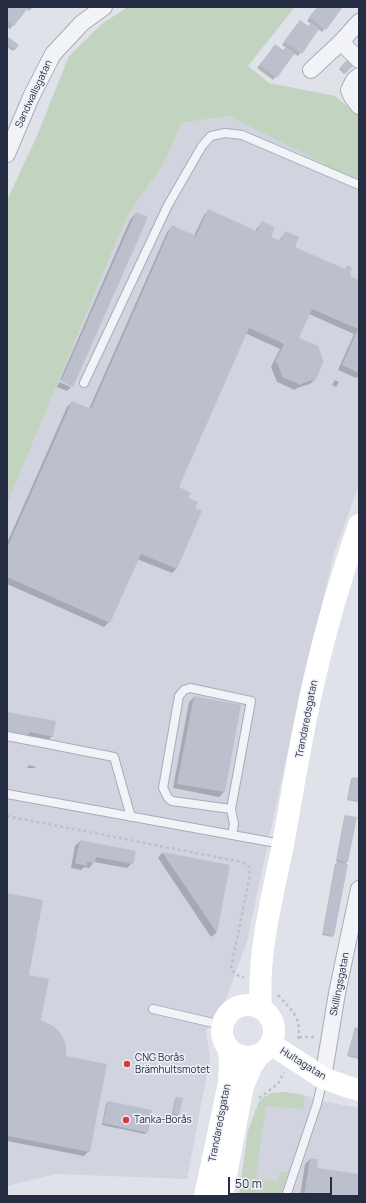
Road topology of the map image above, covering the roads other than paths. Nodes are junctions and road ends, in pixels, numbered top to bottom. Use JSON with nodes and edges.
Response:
{"nodes":[{"id":1,"x":104,"y":7,"type":"edge"},
{"id":2,"x":359,"y":22,"type":"edge"},
{"id":3,"x":341,"y":42,"type":"junction"},
{"id":4,"x":359,"y":60,"type":"edge"},
{"id":5,"x":311,"y":70,"type":"dead end"},
{"id":6,"x":359,"y":76,"type":"edge"},
{"id":7,"x":359,"y":106,"type":"edge"},
{"id":8,"x":7,"y":154,"type":"edge"},
{"id":9,"x":359,"y":185,"type":"edge"},
{"id":10,"x":84,"y":383,"type":"dead end"},
{"id":11,"x":359,"y":525,"type":"edge"},
{"id":12,"x":7,"y":736,"type":"edge"},
{"id":13,"x":7,"y":794,"type":"edge"},
{"id":14,"x":231,"y":809,"type":"junction"},
{"id":15,"x":131,"y":817,"type":"junction"},
{"id":16,"x":232,"y":835,"type":"junction"},
{"id":17,"x":283,"y":844,"type":"junction"},
{"id":18,"x":359,"y":890,"type":"edge"},
{"id":19,"x":253,"y":978,"type":"junction"},
{"id":20,"x":237,"y":1007,"type":"junction"},
{"id":21,"x":153,"y":1009,"type":"dead end"},
{"id":22,"x":261,"y":1009,"type":"junction"},
{"id":23,"x":222,"y":1025,"type":"junction"},
{"id":24,"x":230,"y":1050,"type":"junction"},
{"id":25,"x":265,"y":1050,"type":"junction"},
{"id":26,"x":323,"y":1078,"type":"junction"},
{"id":27,"x":359,"y":1090,"type":"edge"},
{"id":28,"x":206,"y":1196,"type":"edge"},
{"id":29,"x":222,"y":1196,"type":"edge"},
{"id":30,"x":286,"y":1196,"type":"edge"}],
"edges":[{"from":1,"to":8,"type":"street","name":"Sandwallsgatan"},
{"from":2,"to":3,"type":"street"},
{"from":3,"to":4,"type":"street"},
{"from":3,"to":5,"type":"street"},
{"from":6,"to":7,"type":"street"},
{"from":9,"to":10,"type":"lane"},
{"from":11,"to":17,"type":"street","name":"Trandaredsgatan"},
{"from":12,"to":15,"type":"lane"},
{"from":13,"to":15,"type":"lane"},
{"from":14,"to":14,"type":"lane"},
{"from":14,"to":16,"type":"lane"},
{"from":15,"to":16,"type":"lane"},
{"from":16,"to":17,"type":"lane"},
{"from":17,"to":19,"type":"street","name":"Trandaredsgatan"},
{"from":18,"to":26,"type":"street","name":"Skillingsgatan"},
{"from":19,"to":20,"type":"street","name":"Trandaredsgatan"},
{"from":19,"to":22,"type":"street","name":"Trandaredsgatan"},
{"from":20,"to":22,"type":"street"},
{"from":20,"to":23,"type":"street","name":"Trandaredsgatan"},
{"from":21,"to":23,"type":"lane"},
{"from":22,"to":25,"type":"street","name":"Trandaredsgatan"},
{"from":23,"to":24,"type":"street","name":"Trandaredsgatan"},
{"from":24,"to":25,"type":"street"},
{"from":24,"to":28,"type":"street","name":"Trandaredsgatan"},
{"from":25,"to":26,"type":"street","name":"Hultagatan"},
{"from":25,"to":29,"type":"street","name":"Trandaredsgatan"},
{"from":26,"to":27,"type":"street","name":"Hultagatan"},
{"from":26,"to":30,"type":"lane"}]}
